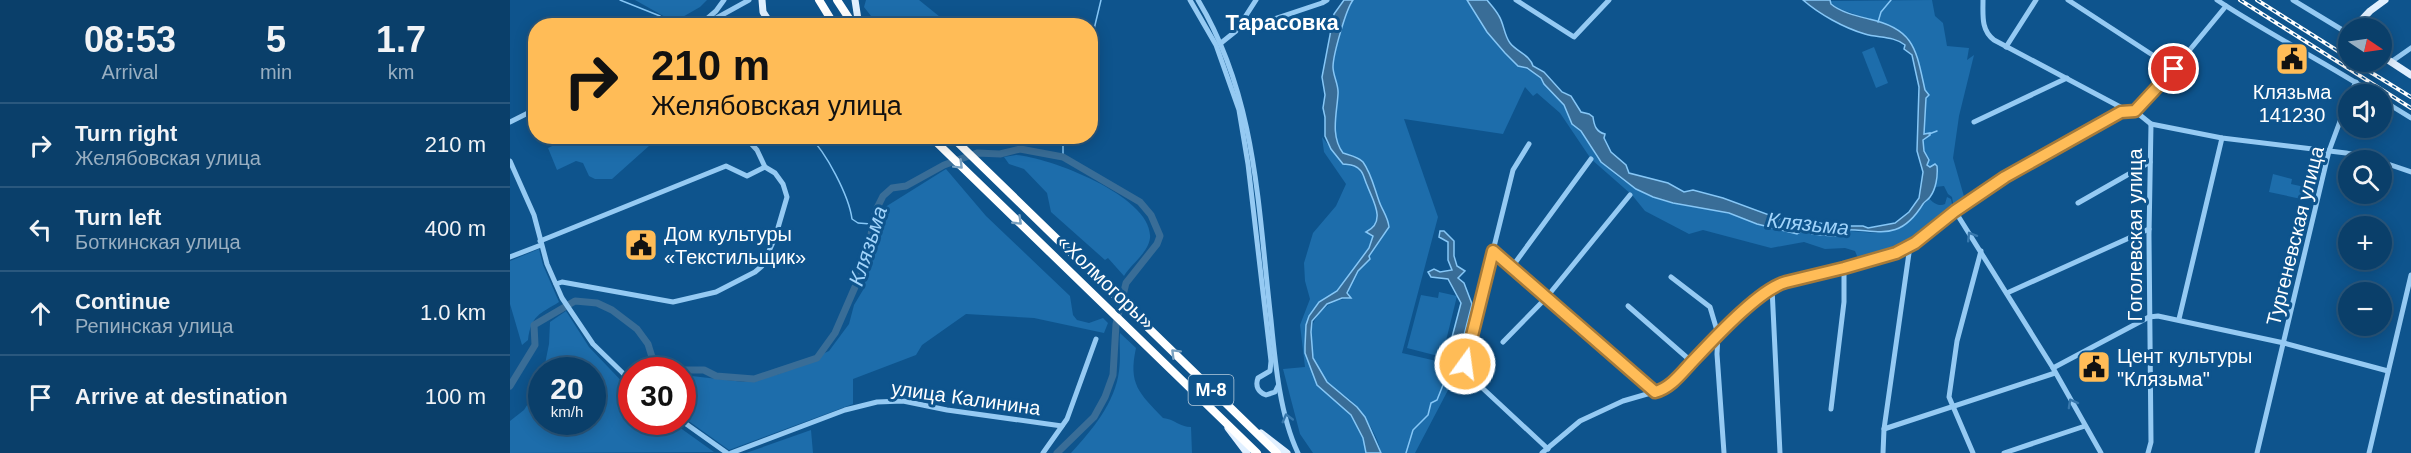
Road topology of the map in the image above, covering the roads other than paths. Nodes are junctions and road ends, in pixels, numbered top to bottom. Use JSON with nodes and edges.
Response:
{"nodes":[{"id":1,"x":723,"y":0,"type":"edge"},
{"id":2,"x":749,"y":0,"type":"edge"},
{"id":3,"x":762,"y":0,"type":"edge"},
{"id":4,"x":819,"y":0,"type":"edge"},
{"id":5,"x":837,"y":0,"type":"edge"},
{"id":6,"x":855,"y":0,"type":"edge"},
{"id":7,"x":1190,"y":0,"type":"edge"},
{"id":8,"x":1198,"y":0,"type":"edge"},
{"id":9,"x":1256,"y":0,"type":"edge"},
{"id":10,"x":1327,"y":0,"type":"edge"},
{"id":11,"x":1609,"y":0,"type":"edge"},
{"id":12,"x":1983,"y":0,"type":"edge"},
{"id":13,"x":2036,"y":0,"type":"edge"},
{"id":14,"x":2068,"y":0,"type":"edge"},
{"id":15,"x":2217,"y":0,"type":"edge"},
{"id":16,"x":2293,"y":0,"type":"edge"},
{"id":17,"x":2385,"y":0,"type":"edge"},
{"id":18,"x":1520,"y":1,"type":"edge"},
{"id":19,"x":2226,"y":6,"type":"junction"},
{"id":20,"x":709,"y":18,"type":"edge"},
{"id":21,"x":715,"y":18,"type":"edge"},
{"id":22,"x":767,"y":18,"type":"edge"},
{"id":23,"x":830,"y":18,"type":"edge"},
{"id":24,"x":849,"y":18,"type":"edge"},
{"id":25,"x":856,"y":18,"type":"edge"},
{"id":26,"x":2363,"y":18,"type":"edge"},
{"id":27,"x":1240,"y":25,"type":"junction"},
{"id":28,"x":2338,"y":27,"type":"edge"},
{"id":29,"x":1221,"y":43,"type":"junction"},
{"id":30,"x":2006,"y":47,"type":"junction"},
{"id":31,"x":2411,"y":48,"type":"edge"},
{"id":32,"x":2392,"y":61,"type":"edge"},
{"id":33,"x":2392,"y":63,"type":"edge"},
{"id":34,"x":2174,"y":69,"type":"junction"},
{"id":35,"x":2411,"y":75,"type":"edge"},
{"id":36,"x":2067,"y":78,"type":"junction"},
{"id":37,"x":2355,"y":82,"type":"joint"},
{"id":38,"x":2358,"y":84,"type":"edge"},
{"id":39,"x":2392,"y":106,"type":"edge"},
{"id":40,"x":2126,"y":110,"type":"junction"},
{"id":41,"x":2135,"y":111,"type":"junction"},
{"id":42,"x":528,"y":113,"type":"edge"},
{"id":43,"x":2411,"y":118,"type":"edge"},
{"id":44,"x":510,"y":122,"type":"edge"},
{"id":45,"x":1974,"y":122,"type":"dead end"},
{"id":46,"x":2151,"y":124,"type":"junction"},
{"id":47,"x":2338,"y":127,"type":"edge"},
{"id":48,"x":2222,"y":138,"type":"junction"},
{"id":49,"x":751,"y":144,"type":"edge"},
{"id":50,"x":938,"y":144,"type":"edge"},
{"id":51,"x":959,"y":144,"type":"edge"},
{"id":52,"x":1529,"y":144,"type":"dead end"},
{"id":53,"x":2329,"y":151,"type":"junction"},
{"id":54,"x":2338,"y":152,"type":"edge"},
{"id":55,"x":1591,"y":159,"type":"dead end"},
{"id":56,"x":510,"y":161,"type":"edge"},
{"id":57,"x":2150,"y":162,"type":"junction"},
{"id":58,"x":2392,"y":165,"type":"edge"},
{"id":59,"x":765,"y":167,"type":"junction"},
{"id":60,"x":2411,"y":172,"type":"edge"},
{"id":61,"x":1630,"y":195,"type":"dead end"},
{"id":62,"x":2078,"y":203,"type":"dead end"},
{"id":63,"x":1955,"y":211,"type":"junction"},
{"id":64,"x":2149,"y":229,"type":"junction"},
{"id":65,"x":541,"y":243,"type":"junction"},
{"id":66,"x":1910,"y":246,"type":"junction"},
{"id":67,"x":1493,"y":251,"type":"junction"},
{"id":68,"x":1981,"y":251,"type":"junction"},
{"id":69,"x":510,"y":257,"type":"edge"},
{"id":70,"x":1512,"y":267,"type":"junction"},
{"id":71,"x":1844,"y":268,"type":"junction"},
{"id":72,"x":2411,"y":275,"type":"edge"},
{"id":73,"x":1671,"y":277,"type":"dead end"},
{"id":74,"x":556,"y":284,"type":"junction"},
{"id":75,"x":1772,"y":288,"type":"junction"},
{"id":76,"x":2007,"y":293,"type":"junction"},
{"id":77,"x":1546,"y":297,"type":"junction"},
{"id":78,"x":1628,"y":306,"type":"dead end"},
{"id":79,"x":2150,"y":317,"type":"junction"},
{"id":80,"x":2179,"y":319,"type":"junction"},
{"id":81,"x":1718,"y":334,"type":"junction"},
{"id":82,"x":1096,"y":339,"type":"dead end"},
{"id":83,"x":1503,"y":342,"type":"dead end"},
{"id":84,"x":2284,"y":343,"type":"junction"},
{"id":85,"x":1692,"y":362,"type":"junction"},
{"id":86,"x":618,"y":368,"type":"edge"},
{"id":87,"x":2054,"y":371,"type":"junction"},
{"id":88,"x":2388,"y":371,"type":"junction"},
{"id":89,"x":1266,"y":374,"type":"junction"},
{"id":90,"x":1278,"y":381,"type":"junction"},
{"id":91,"x":1655,"y":392,"type":"junction"},
{"id":92,"x":1953,"y":406,"type":"junction"},
{"id":93,"x":1831,"y":409,"type":"dead end"},
{"id":94,"x":1235,"y":414,"type":"junction"},
{"id":95,"x":1219,"y":416,"type":"junction"},
{"id":96,"x":1062,"y":426,"type":"junction"},
{"id":97,"x":2085,"y":426,"type":"junction"},
{"id":98,"x":1884,"y":429,"type":"junction"},
{"id":99,"x":696,"y":431,"type":"edge"},
{"id":100,"x":1545,"y":451,"type":"edge"},
{"id":101,"x":729,"y":453,"type":"edge"},
{"id":102,"x":1043,"y":453,"type":"edge"},
{"id":103,"x":1247,"y":453,"type":"edge"},
{"id":104,"x":1257,"y":453,"type":"edge"},
{"id":105,"x":1277,"y":453,"type":"edge"},
{"id":106,"x":1287,"y":453,"type":"edge"},
{"id":107,"x":1298,"y":453,"type":"edge"},
{"id":108,"x":1724,"y":453,"type":"edge"},
{"id":109,"x":1780,"y":453,"type":"edge"},
{"id":110,"x":1883,"y":453,"type":"edge"},
{"id":111,"x":1973,"y":453,"type":"edge"},
{"id":112,"x":2004,"y":453,"type":"edge"},
{"id":113,"x":2102,"y":453,"type":"edge"},
{"id":114,"x":2148,"y":453,"type":"edge"},
{"id":115,"x":2257,"y":453,"type":"edge"},
{"id":116,"x":2369,"y":453,"type":"edge"}],
"edges":[{"from":1,"to":20,"type":"street"},
{"from":2,"to":21,"type":"street"},
{"from":3,"to":22,"type":"main road"},
{"from":4,"to":23,"type":"highway"},
{"from":5,"to":24,"type":"highway"},
{"from":6,"to":25,"type":"main road"},
{"from":7,"to":89,"type":"street"},
{"from":8,"to":29,"type":"street"},
{"from":9,"to":27,"type":"street"},
{"from":10,"to":27,"type":"street"},
{"from":11,"to":18,"type":"street"},
{"from":12,"to":30,"type":"street"},
{"from":13,"to":30,"type":"street"},
{"from":14,"to":34,"type":"street"},
{"from":15,"to":19,"type":"street"},
{"from":16,"to":28,"type":"street"},
{"from":17,"to":26,"type":"main road"},
{"from":19,"to":34,"type":"street"},
{"from":19,"to":37,"type":"street"},
{"from":27,"to":29,"type":"street"},
{"from":29,"to":90,"type":"street"},
{"from":30,"to":36,"type":"street"},
{"from":31,"to":32,"type":"street"},
{"from":33,"to":35,"type":"main road"},
{"from":34,"to":41,"type":"street"},
{"from":36,"to":40,"type":"street"},
{"from":36,"to":45,"type":"street"},
{"from":37,"to":38,"type":"street"},
{"from":39,"to":43,"type":"street"},
{"from":40,"to":41,"type":"street"},
{"from":40,"to":63,"type":"street"},
{"from":41,"to":46,"type":"street"},
{"from":42,"to":44,"type":"street"},
{"from":46,"to":48,"type":"street"},
{"from":46,"to":57,"type":"street","name":"Гоголевская улица"},
{"from":47,"to":53,"type":"street","name":"Тургеневская улица"},
{"from":48,"to":53,"type":"street"},
{"from":48,"to":80,"type":"street"},
{"from":49,"to":59,"type":"street"},
{"from":50,"to":95,"type":"highway","name":"«Холмогоры»","number":"М-8","one_way":true},
{"from":94,"to":51,"type":"highway","name":"«Холмогоры»","number":"М-8","one_way":true},
{"from":52,"to":67,"type":"street"},
{"from":53,"to":54,"type":"street"},
{"from":53,"to":84,"type":"street","name":"Тургеневская улица"},
{"from":55,"to":70,"type":"street"},
{"from":56,"to":65,"type":"street"},
{"from":57,"to":62,"type":"street"},
{"from":57,"to":64,"type":"street","name":"Гоголевская улица"},
{"from":58,"to":60,"type":"street"},
{"from":59,"to":65,"type":"street"},
{"from":59,"to":74,"type":"street"},
{"from":61,"to":77,"type":"street"},
{"from":63,"to":66,"type":"street"},
{"from":68,"to":63,"type":"street","one_way":true},
{"from":64,"to":76,"type":"street"},
{"from":64,"to":79,"type":"street","name":"Гоголевская улица"},
{"from":65,"to":69,"type":"street"},
{"from":65,"to":74,"type":"street"},
{"from":66,"to":71,"type":"street"},
{"from":66,"to":98,"type":"street"},
{"from":67,"to":70,"type":"street"},
{"from":67,"to":100,"type":"street"},
{"from":68,"to":76,"type":"street"},
{"from":68,"to":92,"type":"street"},
{"from":70,"to":77,"type":"street"},
{"from":71,"to":75,"type":"street"},
{"from":71,"to":93,"type":"street"},
{"from":72,"to":88,"type":"street"},
{"from":73,"to":81,"type":"street"},
{"from":74,"to":86,"type":"street"},
{"from":75,"to":81,"type":"street"},
{"from":75,"to":109,"type":"street"},
{"from":76,"to":87,"type":"street"},
{"from":77,"to":83,"type":"street"},
{"from":77,"to":91,"type":"street"},
{"from":78,"to":85,"type":"street"},
{"from":79,"to":80,"type":"street"},
{"from":79,"to":87,"type":"street"},
{"from":79,"to":114,"type":"street","name":"Гоголевская улица"},
{"from":80,"to":84,"type":"street"},
{"from":81,"to":85,"type":"street"},
{"from":81,"to":108,"type":"street"},
{"from":82,"to":96,"type":"street"},
{"from":84,"to":88,"type":"street"},
{"from":84,"to":115,"type":"street","name":"Тургеневская улица"},
{"from":85,"to":91,"type":"street"},
{"from":87,"to":92,"type":"street"},
{"from":97,"to":87,"type":"street","one_way":true},
{"from":88,"to":116,"type":"street"},
{"from":89,"to":90,"type":"street"},
{"from":89,"to":90,"type":"street"},
{"from":107,"to":90,"type":"street","one_way":true},
{"from":91,"to":100,"type":"street"},
{"from":92,"to":98,"type":"street"},
{"from":92,"to":111,"type":"street"},
{"from":94,"to":105,"type":"highway","name":"«Холмогоры»","number":"М-8"},
{"from":94,"to":106,"type":"main road"},
{"from":95,"to":103,"type":"main road"},
{"from":95,"to":104,"type":"highway","name":"«Холмогоры»","number":"М-8"},
{"from":96,"to":101,"type":"street","name":"улица Калинина"},
{"from":96,"to":102,"type":"street"},
{"from":97,"to":112,"type":"street"},
{"from":97,"to":113,"type":"street"},
{"from":98,"to":110,"type":"street"},
{"from":99,"to":101,"type":"street"}]}
